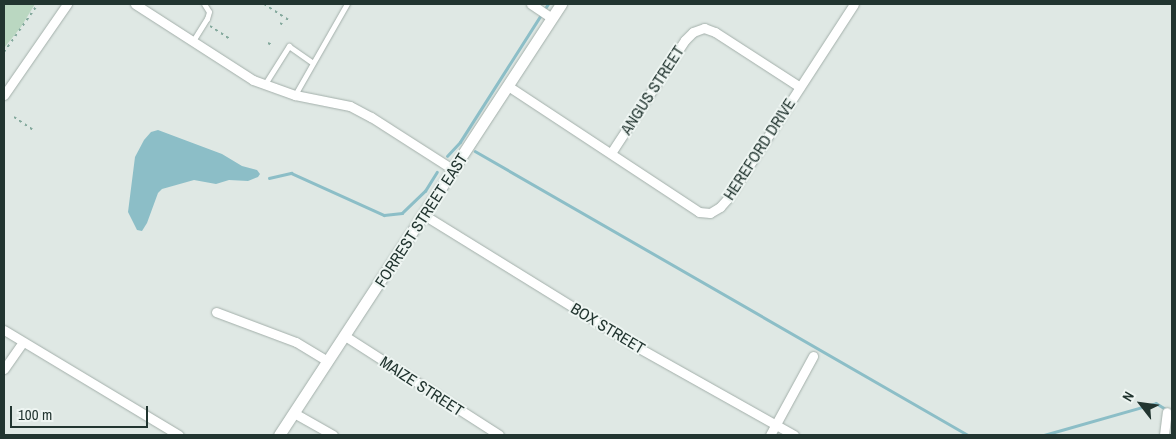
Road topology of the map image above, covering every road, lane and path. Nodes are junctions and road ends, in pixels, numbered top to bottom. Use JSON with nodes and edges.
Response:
{"nodes":[{"id":1,"x":38,"y":4,"type":"edge"},
{"id":2,"x":67,"y":4,"type":"edge"},
{"id":3,"x":204,"y":4,"type":"edge"},
{"id":4,"x":264,"y":4,"type":"edge"},
{"id":5,"x":347,"y":4,"type":"edge"},
{"id":6,"x":530,"y":4,"type":"edge"},
{"id":7,"x":561,"y":4,"type":"edge"},
{"id":8,"x":854,"y":4,"type":"edge"},
{"id":9,"x":140,"y":5,"type":"edge"},
{"id":10,"x":552,"y":18,"type":"junction"},
{"id":11,"x":289,"y":20,"type":"dead end"},
{"id":12,"x":280,"y":23,"type":"dead end"},
{"id":13,"x":210,"y":26,"type":"dead end"},
{"id":14,"x":285,"y":26,"type":"dead end"},
{"id":15,"x":230,"y":39,"type":"dead end"},
{"id":16,"x":193,"y":41,"type":"junction"},
{"id":17,"x":268,"y":43,"type":"dead end"},
{"id":18,"x":272,"y":46,"type":"dead end"},
{"id":19,"x":4,"y":52,"type":"edge"},
{"id":20,"x":313,"y":63,"type":"junction"},
{"id":21,"x":264,"y":85,"type":"junction"},
{"id":22,"x":508,"y":86,"type":"junction"},
{"id":23,"x":800,"y":87,"type":"junction"},
{"id":24,"x":4,"y":95,"type":"edge"},
{"id":25,"x":295,"y":95,"type":"junction"},
{"id":26,"x":14,"y":117,"type":"dead end"},
{"id":27,"x":32,"y":129,"type":"dead end"},
{"id":28,"x":610,"y":153,"type":"junction"},
{"id":29,"x":454,"y":170,"type":"junction"},
{"id":30,"x":424,"y":215,"type":"junction"},
{"id":31,"x":216,"y":312,"type":"dead end"},
{"id":32,"x":4,"y":330,"type":"edge"},
{"id":33,"x":345,"y":336,"type":"junction"},
{"id":34,"x":22,"y":342,"type":"junction"},
{"id":35,"x":813,"y":356,"type":"dead end"},
{"id":36,"x":328,"y":360,"type":"junction"},
{"id":37,"x":4,"y":369,"type":"edge"},
{"id":38,"x":1167,"y":412,"type":"dead end"},
{"id":39,"x":294,"y":413,"type":"junction"},
{"id":40,"x":776,"y":424,"type":"junction"},
{"id":41,"x":179,"y":435,"type":"edge"},
{"id":42,"x":279,"y":435,"type":"edge"},
{"id":43,"x":333,"y":435,"type":"edge"},
{"id":44,"x":499,"y":435,"type":"edge"},
{"id":45,"x":770,"y":435,"type":"edge"},
{"id":46,"x":794,"y":435,"type":"edge"},
{"id":47,"x":1164,"y":435,"type":"edge"}],
"edges":[{"from":1,"to":19,"type":"path"},
{"from":2,"to":24,"type":"street"},
{"from":3,"to":16,"type":"lane"},
{"from":4,"to":11,"type":"path"},
{"from":5,"to":20,"type":"lane"},
{"from":6,"to":10,"type":"street"},
{"from":7,"to":10,"type":"main road","name":"FORREST STREET EAST"},
{"from":8,"to":23,"type":"street","name":"HEREFORD DRIVE"},
{"from":9,"to":16,"type":"street"},
{"from":10,"to":22,"type":"main road","name":"FORREST STREET EAST"},
{"from":12,"to":14,"type":"path"},
{"from":13,"to":15,"type":"path"},
{"from":16,"to":21,"type":"street"},
{"from":17,"to":18,"type":"path"},
{"from":20,"to":21,"type":"lane"},
{"from":20,"to":25,"type":"lane"},
{"from":21,"to":25,"type":"street"},
{"from":22,"to":28,"type":"street","name":"HEREFORD DRIVE"},
{"from":22,"to":29,"type":"main road","name":"FORREST STREET EAST"},
{"from":23,"to":28,"type":"street","name":"ANGUS STREET"},
{"from":23,"to":28,"type":"street","name":"HEREFORD DRIVE"},
{"from":25,"to":29,"type":"street"},
{"from":26,"to":27,"type":"path"},
{"from":29,"to":30,"type":"main road","name":"FORREST STREET EAST"},
{"from":30,"to":33,"type":"main road","name":"FORREST STREET EAST"},
{"from":30,"to":40,"type":"street","name":"BOX STREET"},
{"from":31,"to":36,"type":"street"},
{"from":32,"to":34,"type":"street"},
{"from":33,"to":36,"type":"main road","name":"FORREST STREET EAST"},
{"from":33,"to":44,"type":"street","name":"MAIZE STREET"},
{"from":34,"to":37,"type":"street"},
{"from":34,"to":41,"type":"street"},
{"from":35,"to":40,"type":"street"},
{"from":36,"to":39,"type":"main road","name":"FORREST STREET EAST"},
{"from":38,"to":47,"type":"street"},
{"from":39,"to":42,"type":"main road","name":"FORREST STREET EAST"},
{"from":39,"to":43,"type":"street"},
{"from":40,"to":45,"type":"street"},
{"from":40,"to":46,"type":"street","name":"BOX STREET"}]}
